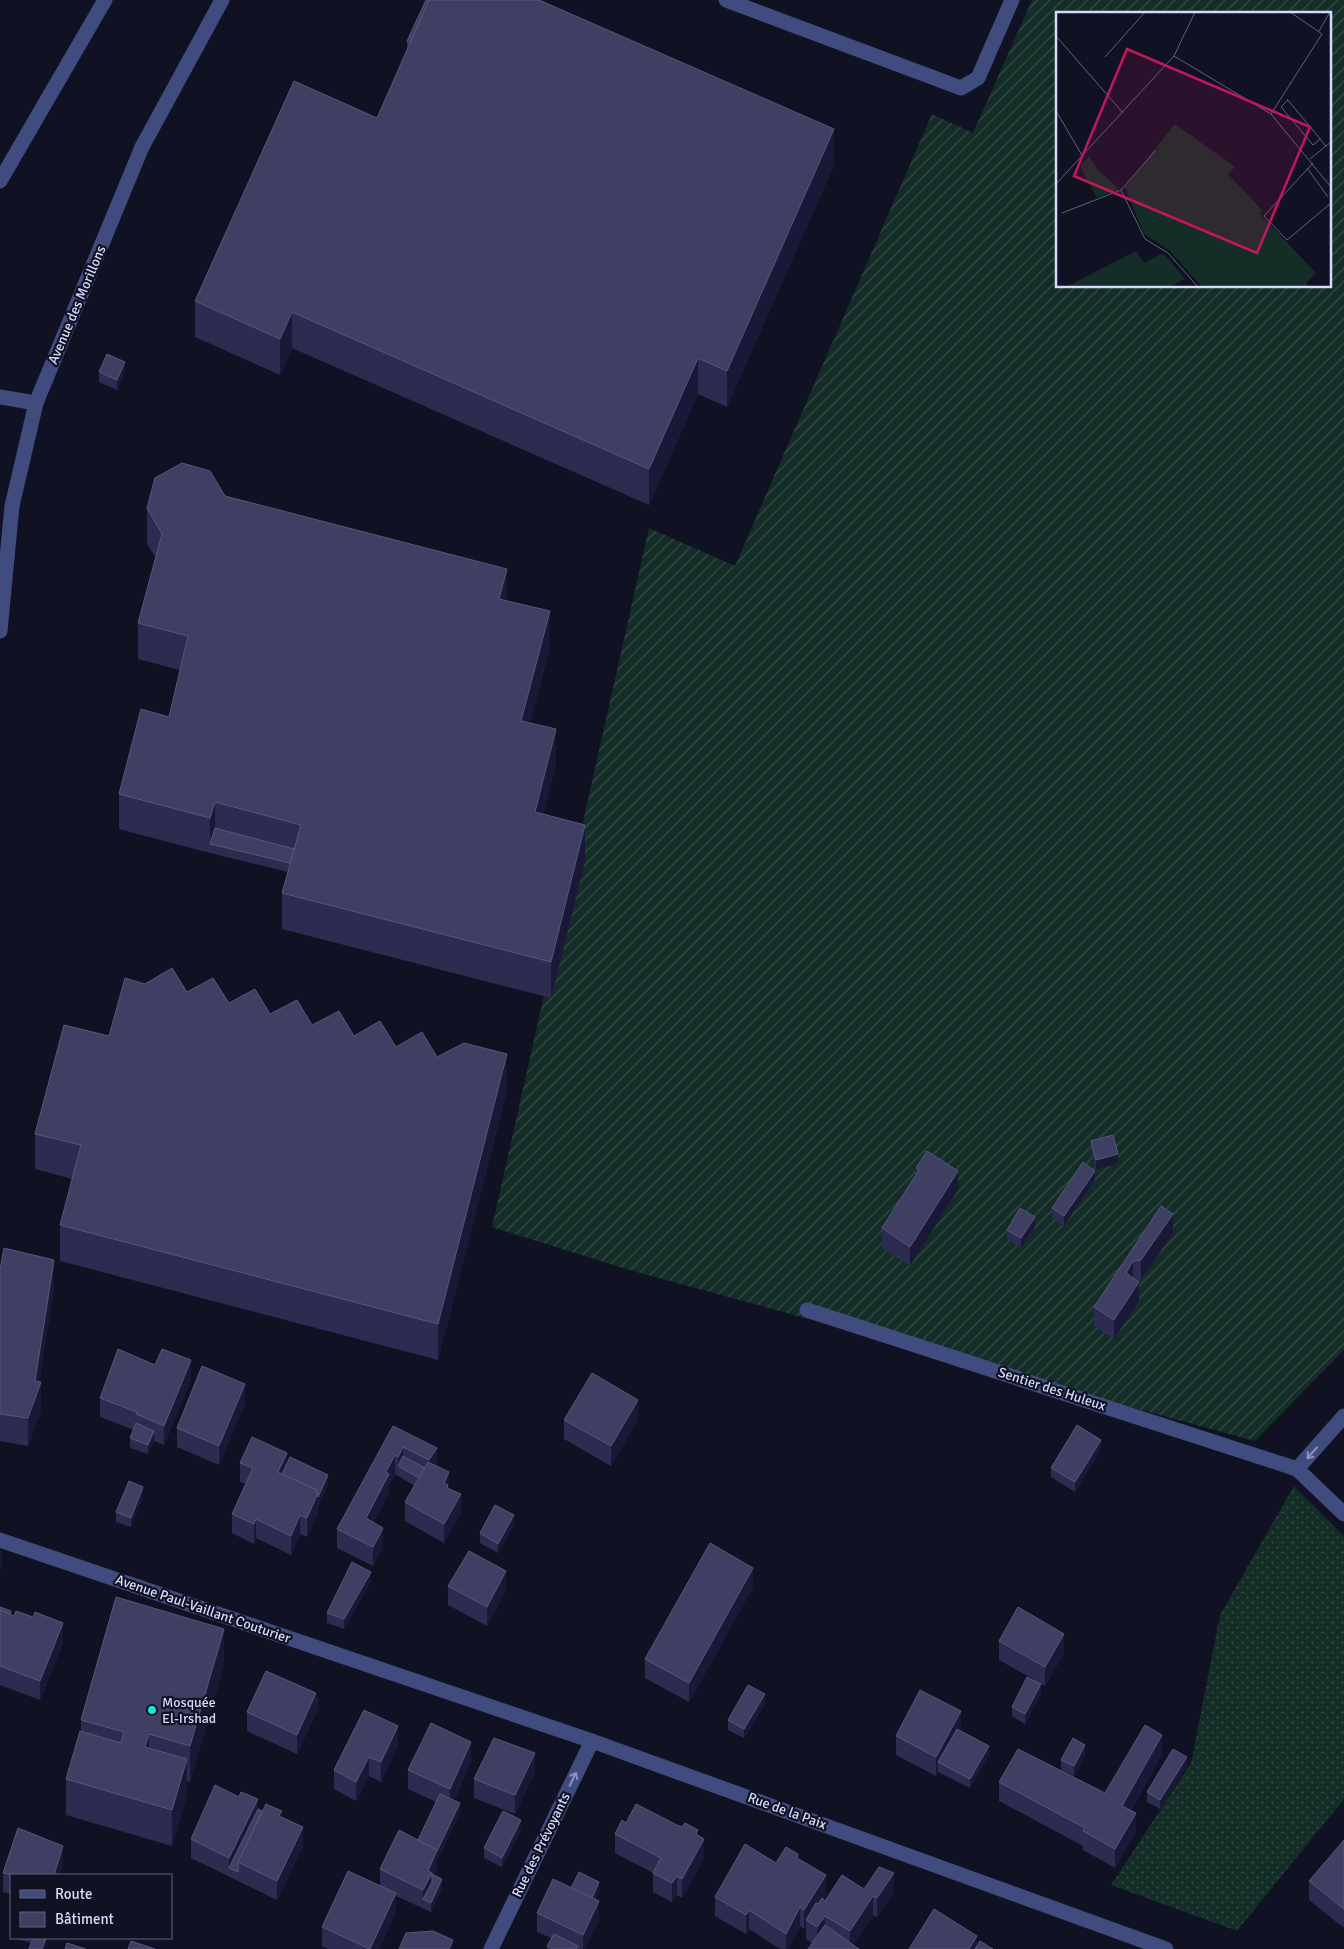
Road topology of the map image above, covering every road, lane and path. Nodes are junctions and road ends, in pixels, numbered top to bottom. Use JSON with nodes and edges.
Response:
{"nodes":[{"id":1,"x":104,"y":0,"type":"edge"},
{"id":2,"x":222,"y":0,"type":"edge"},
{"id":3,"x":726,"y":0,"type":"edge"},
{"id":4,"x":1012,"y":0,"type":"edge"},
{"id":5,"x":0,"y":182,"type":"edge"},
{"id":6,"x":0,"y":397,"type":"edge"},
{"id":7,"x":36,"y":402,"type":"junction"},
{"id":8,"x":0,"y":631,"type":"edge"},
{"id":9,"x":807,"y":1310,"type":"dead end"},
{"id":10,"x":1344,"y":1416,"type":"edge"},
{"id":11,"x":1297,"y":1469,"type":"junction"},
{"id":12,"x":1344,"y":1514,"type":"edge"},
{"id":13,"x":0,"y":1540,"type":"edge"},
{"id":14,"x":406,"y":1678,"type":"joint"},
{"id":15,"x":592,"y":1741,"type":"junction"},
{"id":16,"x":1136,"y":1944,"type":"edge"},
{"id":17,"x":491,"y":1949,"type":"edge"},
{"id":18,"x":1166,"y":1949,"type":"edge"}],
"edges":[{"from":1,"to":5,"type":"street"},
{"from":2,"to":7,"type":"street","name":"Avenue des Morillons"},
{"from":3,"to":4,"type":"street"},
{"from":6,"to":7,"type":"street"},
{"from":7,"to":8,"type":"street","name":"Avenue des Morillons"},
{"from":9,"to":11,"type":"street","name":"Sentier des Huleux"},
{"from":10,"to":11,"type":"street","one_way":true},
{"from":11,"to":12,"type":"street"},
{"from":13,"to":14,"type":"street","name":"Avenue Paul-Vaillant Couturier"},
{"from":14,"to":15,"type":"street","name":"Rue de la Paix"},
{"from":15,"to":16,"type":"street","name":"Rue de la Paix"},
{"from":17,"to":15,"type":"street","name":"Rue des Prévoyants","one_way":true},
{"from":16,"to":18,"type":"street","name":"Rue de la Paix"}]}
